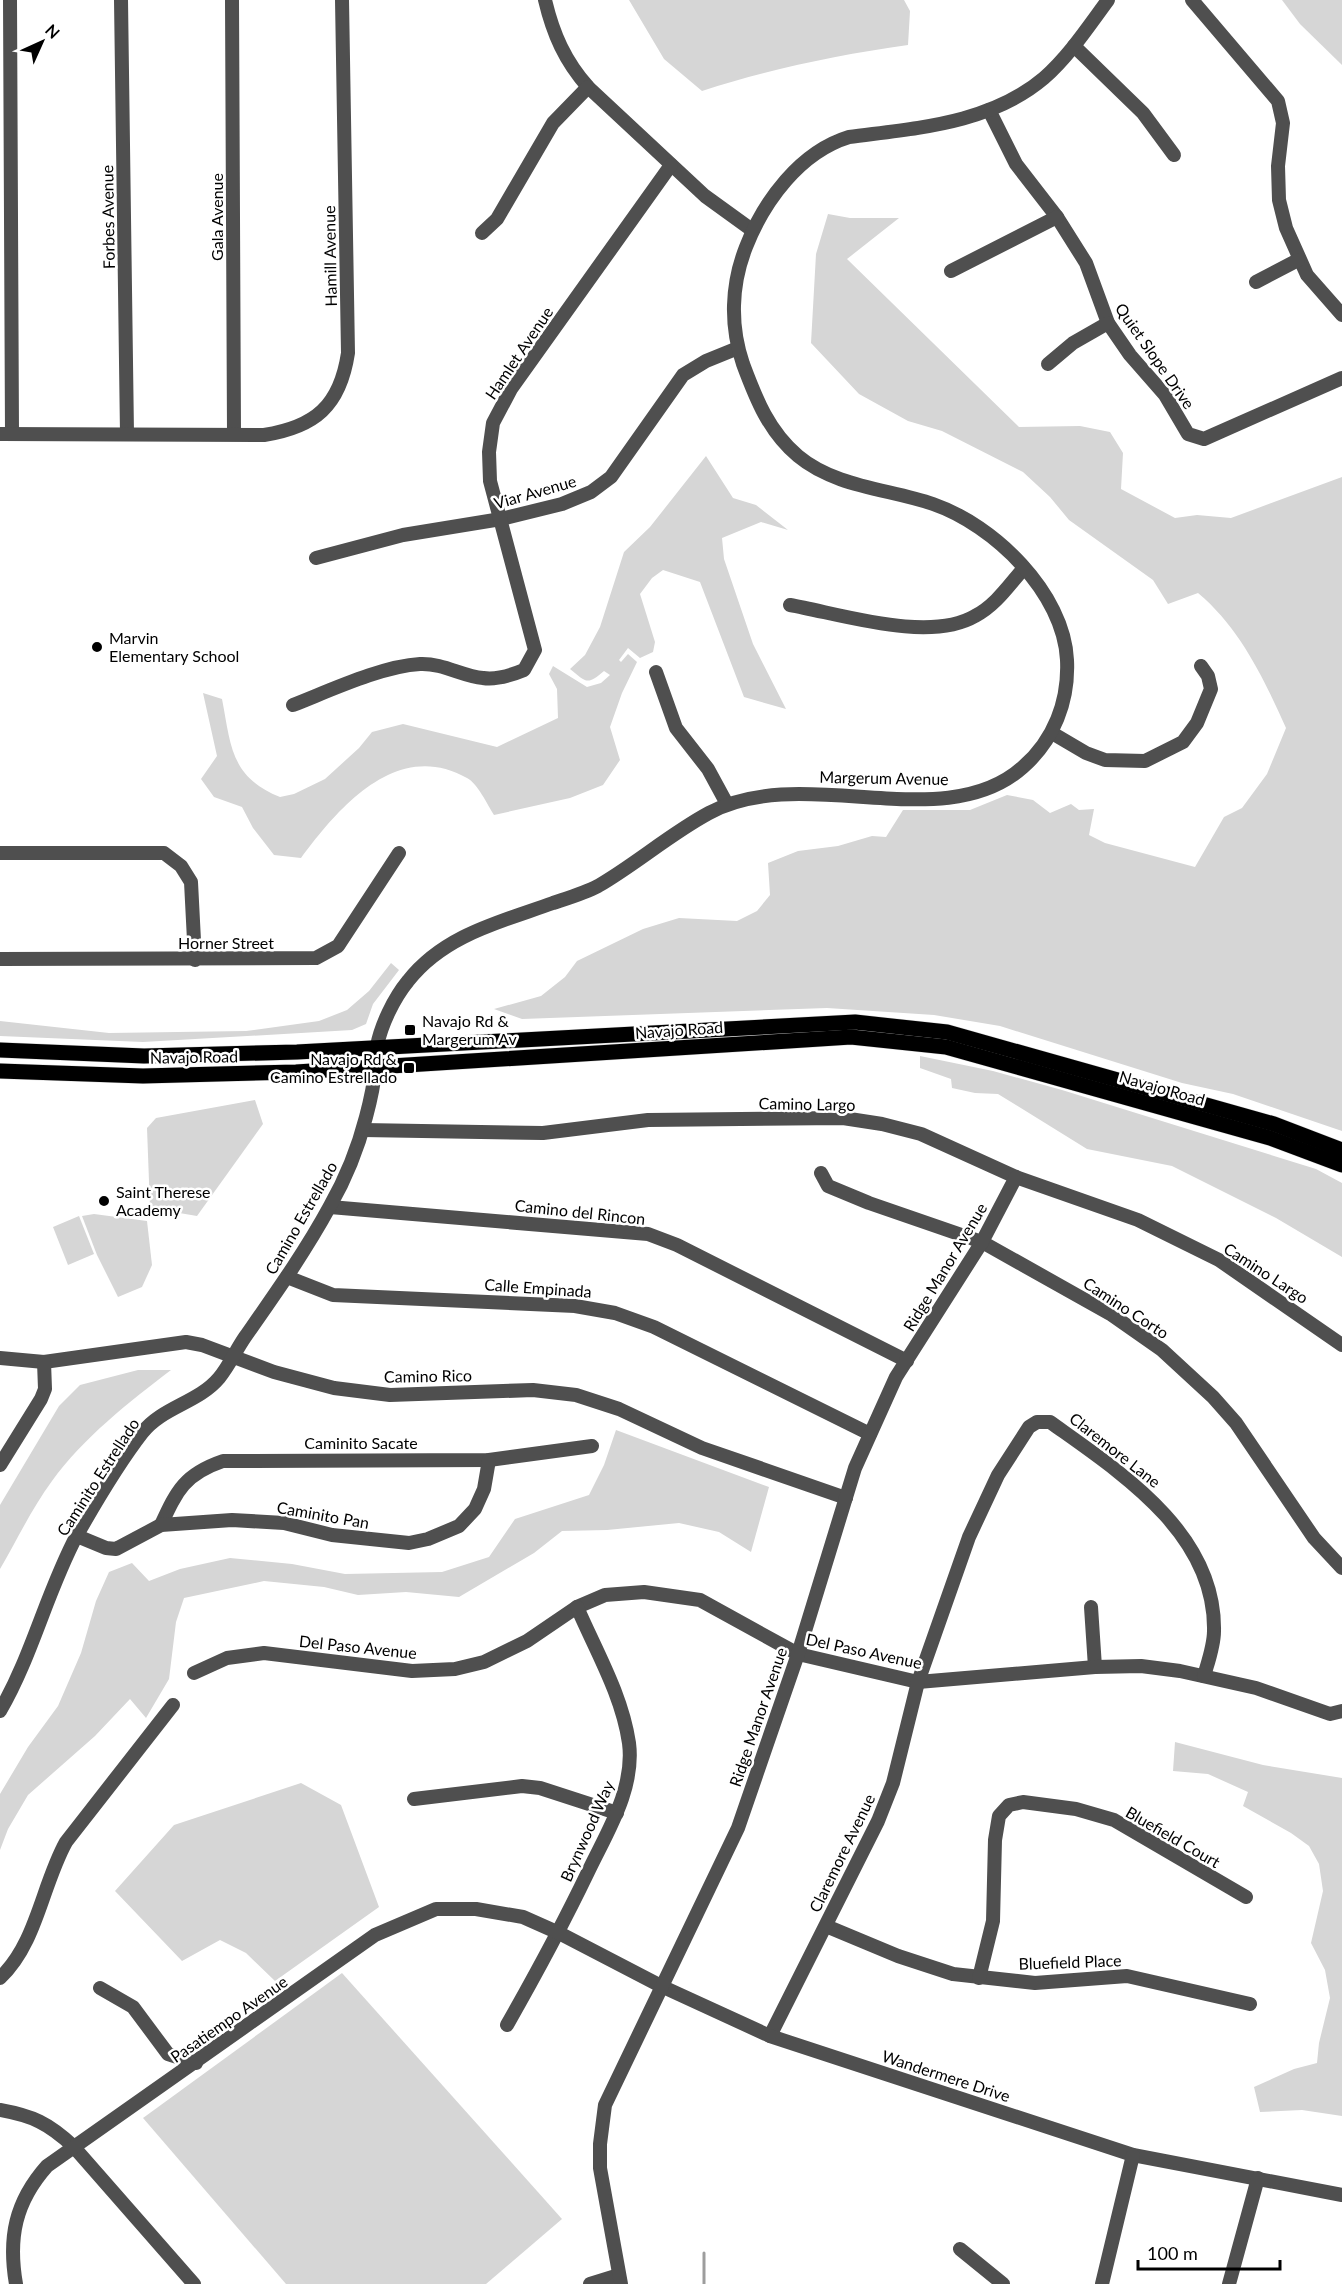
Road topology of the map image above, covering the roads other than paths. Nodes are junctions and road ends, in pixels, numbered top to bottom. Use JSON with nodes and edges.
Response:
{"nodes":[{"id":1,"x":10,"y":0,"type":"edge"},
{"id":2,"x":121,"y":0,"type":"edge"},
{"id":3,"x":232,"y":0,"type":"edge"},
{"id":4,"x":342,"y":0,"type":"edge"},
{"id":5,"x":545,"y":0,"type":"edge"},
{"id":6,"x":1108,"y":0,"type":"edge"},
{"id":7,"x":1192,"y":0,"type":"edge"},
{"id":8,"x":1074,"y":46,"type":"junction"},
{"id":9,"x":588,"y":87,"type":"junction"},
{"id":10,"x":989,"y":110,"type":"junction"},
{"id":11,"x":1174,"y":155,"type":"dead end"},
{"id":12,"x":671,"y":165,"type":"junction"},
{"id":13,"x":1057,"y":217,"type":"junction"},
{"id":14,"x":752,"y":230,"type":"junction"},
{"id":15,"x":482,"y":233,"type":"dead end"},
{"id":16,"x":1298,"y":260,"type":"junction"},
{"id":17,"x":951,"y":271,"type":"dead end"},
{"id":18,"x":1256,"y":282,"type":"dead end"},
{"id":19,"x":1342,"y":315,"type":"edge"},
{"id":20,"x":1108,"y":323,"type":"junction"},
{"id":21,"x":738,"y":348,"type":"junction"},
{"id":22,"x":1048,"y":363,"type":"dead end"},
{"id":23,"x":1342,"y":378,"type":"edge"},
{"id":24,"x":6,"y":434,"type":"edge"},
{"id":25,"x":234,"y":434,"type":"junction"},
{"id":26,"x":127,"y":435,"type":"junction"},
{"id":27,"x":501,"y":519,"type":"junction"},
{"id":28,"x":316,"y":558,"type":"dead end"},
{"id":29,"x":1024,"y":567,"type":"junction"},
{"id":30,"x":790,"y":605,"type":"dead end"},
{"id":31,"x":1201,"y":666,"type":"dead end"},
{"id":32,"x":656,"y":672,"type":"dead end"},
{"id":33,"x":293,"y":705,"type":"dead end"},
{"id":34,"x":1052,"y":733,"type":"junction"},
{"id":35,"x":727,"y":804,"type":"junction"},
{"id":36,"x":0,"y":852,"type":"edge"},
{"id":37,"x":399,"y":853,"type":"dead end"},
{"id":38,"x":0,"y":959,"type":"edge"},
{"id":39,"x":195,"y":960,"type":"junction"},
{"id":40,"x":376,"y":1048,"type":"junction"},
{"id":41,"x":0,"y":1050,"type":"edge"},
{"id":42,"x":241,"y":1054,"type":"junction"},
{"id":43,"x":376,"y":1068,"type":"junction"},
{"id":44,"x":0,"y":1071,"type":"edge"},
{"id":45,"x":243,"y":1074,"type":"junction"},
{"id":46,"x":363,"y":1130,"type":"junction"},
{"id":47,"x":1342,"y":1150,"type":"edge"},
{"id":48,"x":1342,"y":1165,"type":"edge"},
{"id":49,"x":821,"y":1173,"type":"dead end"},
{"id":50,"x":1016,"y":1177,"type":"junction"},
{"id":51,"x":330,"y":1207,"type":"junction"},
{"id":52,"x":982,"y":1242,"type":"junction"},
{"id":53,"x":287,"y":1277,"type":"junction"},
{"id":54,"x":1342,"y":1345,"type":"edge"},
{"id":55,"x":232,"y":1357,"type":"junction"},
{"id":56,"x":0,"y":1358,"type":"edge"},
{"id":57,"x":907,"y":1361,"type":"junction"},
{"id":58,"x":44,"y":1362,"type":"junction"},
{"id":59,"x":1043,"y":1420,"type":"joint"},
{"id":60,"x":870,"y":1434,"type":"junction"},
{"id":61,"x":592,"y":1446,"type":"dead end"},
{"id":62,"x":489,"y":1460,"type":"junction"},
{"id":63,"x":0,"y":1465,"type":"edge"},
{"id":64,"x":846,"y":1498,"type":"junction"},
{"id":65,"x":161,"y":1525,"type":"junction"},
{"id":66,"x":77,"y":1536,"type":"junction"},
{"id":67,"x":1342,"y":1568,"type":"edge"},
{"id":68,"x":577,"y":1607,"type":"junction"},
{"id":69,"x":1090,"y":1607,"type":"dead end"},
{"id":70,"x":798,"y":1654,"type":"junction"},
{"id":71,"x":1095,"y":1667,"type":"junction"},
{"id":72,"x":194,"y":1673,"type":"dead end"},
{"id":73,"x":1204,"y":1677,"type":"junction"},
{"id":74,"x":918,"y":1682,"type":"junction"},
{"id":75,"x":172,"y":1705,"type":"dead end"},
{"id":76,"x":0,"y":1711,"type":"edge"},
{"id":77,"x":1342,"y":1711,"type":"edge"},
{"id":78,"x":414,"y":1799,"type":"dead end"},
{"id":79,"x":617,"y":1813,"type":"junction"},
{"id":80,"x":1246,"y":1898,"type":"dead end"},
{"id":81,"x":826,"y":1926,"type":"junction"},
{"id":82,"x":559,"y":1933,"type":"junction"},
{"id":83,"x":0,"y":1978,"type":"edge"},
{"id":84,"x":979,"y":1978,"type":"junction"},
{"id":85,"x":661,"y":1986,"type":"junction"},
{"id":86,"x":100,"y":1988,"type":"dead end"},
{"id":87,"x":1251,"y":2004,"type":"dead end"},
{"id":88,"x":507,"y":2025,"type":"dead end"},
{"id":89,"x":770,"y":2036,"type":"junction"},
{"id":90,"x":196,"y":2063,"type":"junction"},
{"id":91,"x":0,"y":2110,"type":"edge"},
{"id":92,"x":73,"y":2146,"type":"junction"},
{"id":93,"x":1132,"y":2155,"type":"junction"},
{"id":94,"x":1258,"y":2178,"type":"junction"},
{"id":95,"x":1342,"y":2195,"type":"edge"},
{"id":96,"x":960,"y":2249,"type":"dead end"},
{"id":97,"x":620,"y":2279,"type":"edge"},
{"id":98,"x":16,"y":2284,"type":"edge"},
{"id":99,"x":194,"y":2284,"type":"edge"},
{"id":100,"x":590,"y":2284,"type":"edge"},
{"id":101,"x":1003,"y":2284,"type":"edge"},
{"id":102,"x":1102,"y":2284,"type":"edge"},
{"id":103,"x":1229,"y":2284,"type":"edge"}],
"edges":[{"from":1,"to":24,"type":"street"},
{"from":2,"to":26,"type":"street","name":"Forbes Avenue"},
{"from":3,"to":25,"type":"street","name":"Gala Avenue"},
{"from":4,"to":25,"type":"street","name":"Hamill Avenue"},
{"from":5,"to":9,"type":"street"},
{"from":6,"to":8,"type":"street","name":"Margerum Avenue"},
{"from":7,"to":16,"type":"street"},
{"from":8,"to":10,"type":"street","name":"Margerum Avenue"},
{"from":8,"to":11,"type":"street"},
{"from":9,"to":12,"type":"street"},
{"from":9,"to":15,"type":"street"},
{"from":10,"to":13,"type":"street","name":"Quiet Slope Drive"},
{"from":10,"to":14,"type":"street","name":"Margerum Avenue"},
{"from":12,"to":14,"type":"street"},
{"from":12,"to":27,"type":"street","name":"Hamlet Avenue"},
{"from":13,"to":17,"type":"street"},
{"from":13,"to":20,"type":"street","name":"Quiet Slope Drive"},
{"from":14,"to":21,"type":"street","name":"Margerum Avenue"},
{"from":16,"to":18,"type":"street"},
{"from":16,"to":19,"type":"street"},
{"from":20,"to":22,"type":"street"},
{"from":20,"to":23,"type":"street","name":"Quiet Slope Drive"},
{"from":21,"to":27,"type":"street","name":"Viar Avenue"},
{"from":21,"to":29,"type":"street","name":"Margerum Avenue"},
{"from":24,"to":26,"type":"street","name":"Hamill Avenue"},
{"from":25,"to":26,"type":"street","name":"Hamill Avenue"},
{"from":27,"to":28,"type":"street","name":"Viar Avenue"},
{"from":27,"to":33,"type":"street","name":"Hamlet Avenue"},
{"from":29,"to":30,"type":"street"},
{"from":29,"to":34,"type":"street","name":"Margerum Avenue"},
{"from":31,"to":34,"type":"street"},
{"from":32,"to":35,"type":"street"},
{"from":34,"to":35,"type":"street","name":"Margerum Avenue"},
{"from":35,"to":40,"type":"street","name":"Margerum Avenue"},
{"from":36,"to":39,"type":"street"},
{"from":37,"to":39,"type":"street","name":"Horner Street"},
{"from":38,"to":39,"type":"street","name":"Horner Street"},
{"from":40,"to":42,"type":"main road","name":"Navajo Road"},
{"from":40,"to":43,"type":"street","name":"Camino Estrellado"},
{"from":40,"to":47,"type":"main road","name":"Navajo Road"},
{"from":41,"to":42,"type":"main road","name":"Navajo Road"},
{"from":42,"to":45,"type":"main road"},
{"from":43,"to":45,"type":"main road","name":"Navajo Road"},
{"from":43,"to":46,"type":"street","name":"Camino Estrellado"},
{"from":43,"to":48,"type":"main road","name":"Navajo Road"},
{"from":44,"to":45,"type":"main road","name":"Navajo Road"},
{"from":46,"to":50,"type":"street","name":"Camino Largo"},
{"from":46,"to":51,"type":"street","name":"Camino Estrellado"},
{"from":49,"to":52,"type":"street","name":"Camino Corto"},
{"from":50,"to":52,"type":"street","name":"Ridge Manor Avenue"},
{"from":50,"to":54,"type":"street","name":"Camino Largo"},
{"from":51,"to":53,"type":"street","name":"Camino Estrellado"},
{"from":51,"to":57,"type":"street","name":"Camino del Rincon"},
{"from":52,"to":57,"type":"street","name":"Ridge Manor Avenue"},
{"from":52,"to":67,"type":"street","name":"Camino Corto"},
{"from":53,"to":55,"type":"street","name":"Camino Estrellado"},
{"from":53,"to":60,"type":"street","name":"Calle Empinada"},
{"from":55,"to":58,"type":"street","name":"Camino Rico"},
{"from":55,"to":64,"type":"street","name":"Camino Rico"},
{"from":55,"to":66,"type":"street","name":"Caminito Estrellado"},
{"from":56,"to":58,"type":"street","name":"Camino Rico"},
{"from":57,"to":60,"type":"street","name":"Ridge Manor Avenue"},
{"from":58,"to":63,"type":"street"},
{"from":59,"to":73,"type":"street","name":"Claremore Lane"},
{"from":59,"to":74,"type":"street","name":"Claremore Avenue"},
{"from":60,"to":64,"type":"street","name":"Ridge Manor Avenue"},
{"from":61,"to":62,"type":"street","name":"Caminito Sacate"},
{"from":62,"to":65,"type":"street","name":"Caminito Sacate"},
{"from":62,"to":65,"type":"street","name":"Caminito Pan"},
{"from":64,"to":70,"type":"street","name":"Ridge Manor Avenue"},
{"from":65,"to":66,"type":"street","name":"Caminito Pan"},
{"from":66,"to":76,"type":"street","name":"Caminito Estrellado"},
{"from":68,"to":70,"type":"street","name":"Del Paso Avenue"},
{"from":68,"to":72,"type":"street","name":"Del Paso Avenue"},
{"from":68,"to":79,"type":"street","name":"Brynwood Way"},
{"from":69,"to":71,"type":"street"},
{"from":70,"to":74,"type":"street","name":"Del Paso Avenue"},
{"from":70,"to":85,"type":"street","name":"Ridge Manor Avenue"},
{"from":71,"to":73,"type":"street","name":"Del Paso Avenue"},
{"from":71,"to":74,"type":"street","name":"Del Paso Avenue"},
{"from":73,"to":77,"type":"street","name":"Del Paso Avenue"},
{"from":74,"to":81,"type":"street","name":"Claremore Avenue"},
{"from":75,"to":83,"type":"street"},
{"from":78,"to":79,"type":"street"},
{"from":79,"to":82,"type":"street","name":"Brynwood Way"},
{"from":80,"to":84,"type":"street","name":"Bluefield Court"},
{"from":81,"to":84,"type":"street","name":"Bluefield Place"},
{"from":81,"to":89,"type":"street","name":"Claremore Avenue"},
{"from":82,"to":85,"type":"street","name":"Wandermere Drive"},
{"from":82,"to":88,"type":"street","name":"Brynwood Way"},
{"from":82,"to":90,"type":"street","name":"Pasatiempo Avenue"},
{"from":84,"to":87,"type":"street","name":"Bluefield Place"},
{"from":85,"to":89,"type":"street","name":"Wandermere Drive"},
{"from":85,"to":97,"type":"street","name":"Ridge Manor Avenue"},
{"from":86,"to":90,"type":"street"},
{"from":89,"to":93,"type":"street","name":"Wandermere Drive"},
{"from":90,"to":92,"type":"street","name":"Pasatiempo Avenue"},
{"from":91,"to":92,"type":"street"},
{"from":92,"to":98,"type":"street","name":"Pasatiempo Avenue"},
{"from":92,"to":99,"type":"street"},
{"from":93,"to":94,"type":"street","name":"Wandermere Drive"},
{"from":93,"to":102,"type":"street"},
{"from":94,"to":95,"type":"street","name":"Wandermere Drive"},
{"from":94,"to":103,"type":"street"},
{"from":96,"to":101,"type":"street"},
{"from":97,"to":100,"type":"street"}]}
